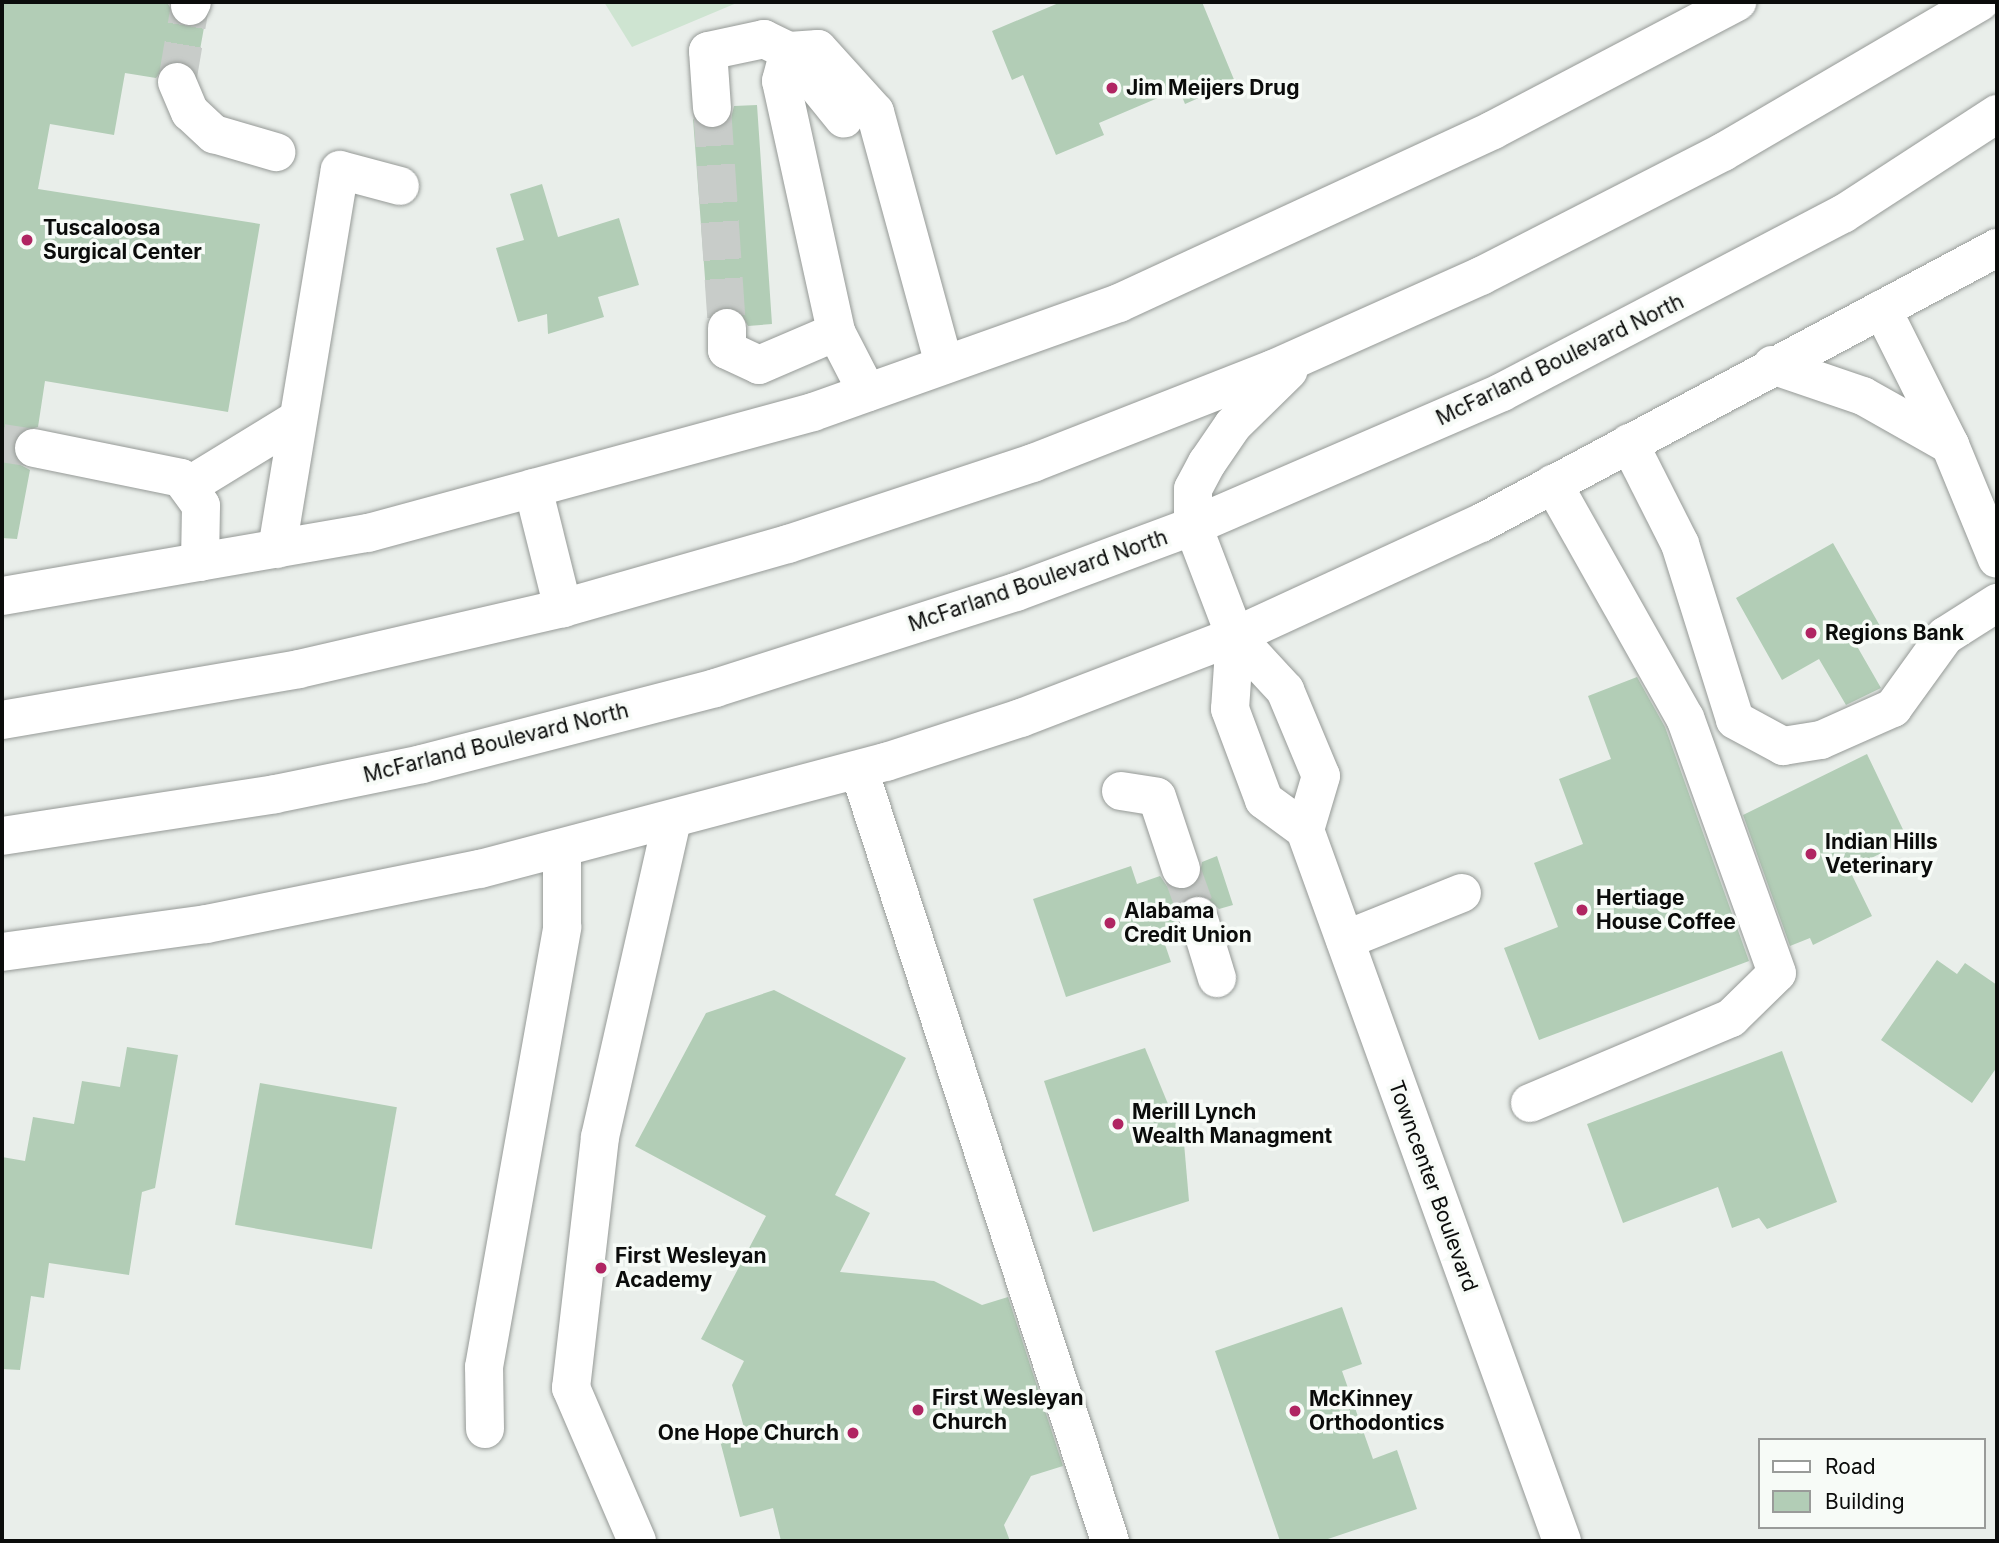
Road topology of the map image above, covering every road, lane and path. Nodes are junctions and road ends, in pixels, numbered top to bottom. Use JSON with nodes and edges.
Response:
{"nodes":[{"id":1,"x":1737,"y":2,"type":"edge"},
{"id":2,"x":1980,"y":2,"type":"edge"},
{"id":3,"x":789,"y":51,"type":"junction"},
{"id":4,"x":177,"y":82,"type":"tunnel mouth"},
{"id":5,"x":712,"y":108,"type":"tunnel mouth"},
{"id":6,"x":1997,"y":114,"type":"edge"},
{"id":7,"x":859,"y":115,"type":"junction"},
{"id":8,"x":792,"y":131,"type":"junction"},
{"id":9,"x":276,"y":152,"type":"dead end"},
{"id":10,"x":400,"y":186,"type":"dead end"},
{"id":11,"x":1997,"y":248,"type":"edge"},
{"id":12,"x":1882,"y":309,"type":"junction"},
{"id":13,"x":727,"y":328,"type":"tunnel mouth"},
{"id":14,"x":836,"y":332,"type":"junction"},
{"id":15,"x":1303,"y":356,"type":"junction"},
{"id":16,"x":944,"y":365,"type":"junction"},
{"id":17,"x":1772,"y":365,"type":"junction"},
{"id":18,"x":867,"y":392,"type":"junction"},
{"id":19,"x":296,"y":420,"type":"junction"},
{"id":20,"x":1629,"y":443,"type":"junction"},
{"id":21,"x":1950,"y":445,"type":"junction"},
{"id":22,"x":34,"y":448,"type":"tunnel mouth"},
{"id":23,"x":1553,"y":484,"type":"junction"},
{"id":24,"x":190,"y":485,"type":"junction"},
{"id":25,"x":533,"y":488,"type":"junction"},
{"id":26,"x":1193,"y":526,"type":"junction"},
{"id":27,"x":276,"y":548,"type":"junction"},
{"id":28,"x":1997,"y":559,"type":"edge"},
{"id":29,"x":200,"y":562,"type":"junction"},
{"id":30,"x":2,"y":596,"type":"edge"},
{"id":31,"x":1997,"y":603,"type":"edge"},
{"id":32,"x":563,"y":608,"type":"junction"},
{"id":33,"x":1236,"y":636,"type":"junction"},
{"id":34,"x":2,"y":720,"type":"edge"},
{"id":35,"x":859,"y":770,"type":"junction"},
{"id":36,"x":1121,"y":790,"type":"dead end"},
{"id":37,"x":672,"y":820,"type":"junction"},
{"id":38,"x":1305,"y":830,"type":"junction"},
{"id":39,"x":2,"y":836,"type":"edge"},
{"id":40,"x":562,"y":849,"type":"junction"},
{"id":41,"x":1181,"y":869,"type":"tunnel mouth"},
{"id":42,"x":1462,"y":893,"type":"dead end"},
{"id":43,"x":1198,"y":916,"type":"tunnel mouth"},
{"id":44,"x":1345,"y":940,"type":"junction"},
{"id":45,"x":2,"y":952,"type":"edge"},
{"id":46,"x":1217,"y":978,"type":"dead end"},
{"id":47,"x":1530,"y":1104,"type":"dead end"},
{"id":48,"x":485,"y":1429,"type":"dead end"},
{"id":49,"x":637,"y":1541,"type":"edge"},
{"id":50,"x":1110,"y":1541,"type":"edge"},
{"id":51,"x":1562,"y":1541,"type":"edge"}],
"edges":[{"from":1,"to":16,"type":"main road"},
{"from":2,"to":15,"type":"main road"},
{"from":3,"to":5,"type":"main road"},
{"from":3,"to":7,"type":"main road"},
{"from":3,"to":8,"type":"main road"},
{"from":4,"to":9,"type":"main road"},
{"from":6,"to":26,"type":"main road","name":"McFarland Boulevard North"},
{"from":7,"to":8,"type":"main road"},
{"from":7,"to":16,"type":"main road"},
{"from":8,"to":14,"type":"main road"},
{"from":10,"to":19,"type":"main road"},
{"from":11,"to":12,"type":"main road"},
{"from":12,"to":17,"type":"main road"},
{"from":12,"to":21,"type":"main road"},
{"from":13,"to":14,"type":"main road"},
{"from":14,"to":18,"type":"main road"},
{"from":15,"to":26,"type":"main road"},
{"from":15,"to":32,"type":"main road"},
{"from":16,"to":18,"type":"main road"},
{"from":17,"to":20,"type":"main road"},
{"from":17,"to":21,"type":"main road"},
{"from":18,"to":25,"type":"main road"},
{"from":19,"to":24,"type":"main road"},
{"from":19,"to":27,"type":"main road"},
{"from":20,"to":23,"type":"main road"},
{"from":20,"to":31,"type":"main road"},
{"from":21,"to":28,"type":"main road"},
{"from":22,"to":24,"type":"main road"},
{"from":23,"to":33,"type":"main road"},
{"from":23,"to":47,"type":"main road"},
{"from":24,"to":29,"type":"main road"},
{"from":25,"to":27,"type":"main road"},
{"from":25,"to":32,"type":"main road"},
{"from":26,"to":33,"type":"main road"},
{"from":26,"to":39,"type":"main road","name":"McFarland Boulevard North"},
{"from":27,"to":29,"type":"main road"},
{"from":29,"to":30,"type":"main road"},
{"from":32,"to":34,"type":"main road"},
{"from":33,"to":35,"type":"main road"},
{"from":33,"to":38,"type":"main road"},
{"from":33,"to":38,"type":"main road"},
{"from":35,"to":37,"type":"main road"},
{"from":35,"to":50,"type":"main road"},
{"from":36,"to":41,"type":"main road"},
{"from":37,"to":40,"type":"main road"},
{"from":37,"to":49,"type":"main road"},
{"from":38,"to":44,"type":"main road","name":"Towncenter Boulevard"},
{"from":40,"to":45,"type":"main road"},
{"from":40,"to":48,"type":"main road"},
{"from":42,"to":44,"type":"main road"},
{"from":43,"to":46,"type":"main road"},
{"from":44,"to":51,"type":"main road","name":"Towncenter Boulevard"}]}
